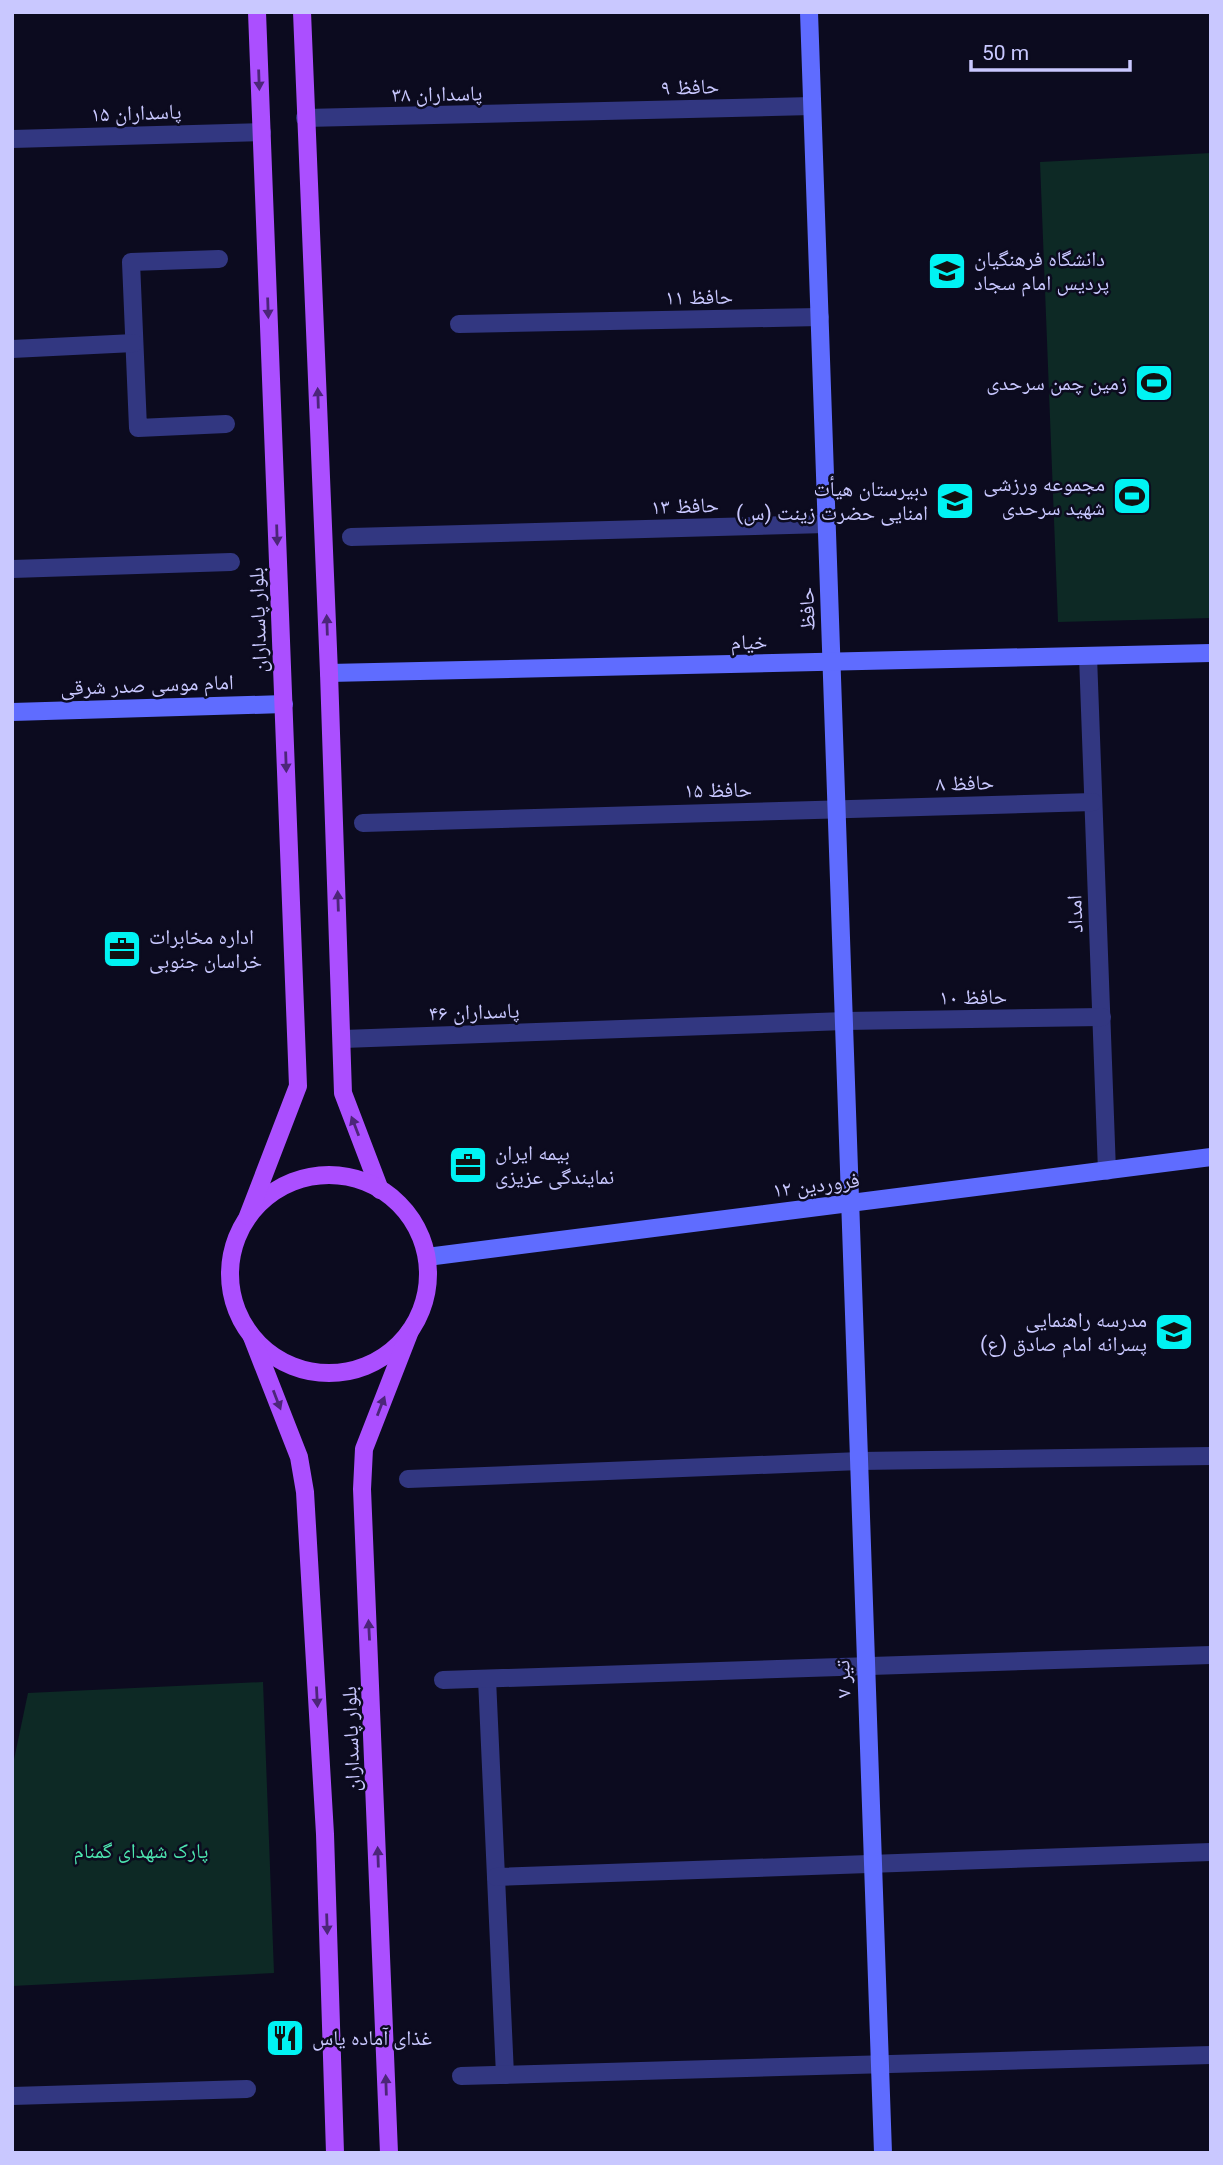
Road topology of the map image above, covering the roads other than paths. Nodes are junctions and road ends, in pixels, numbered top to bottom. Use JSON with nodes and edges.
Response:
{"nodes":[{"id":1,"x":257,"y":12,"type":"edge"},
{"id":2,"x":302,"y":12,"type":"edge"},
{"id":3,"x":808,"y":12,"type":"edge"},
{"id":4,"x":812,"y":106,"type":"junction"},
{"id":5,"x":569,"y":113,"type":"joint"},
{"id":6,"x":306,"y":118,"type":"junction"},
{"id":7,"x":261,"y":132,"type":"junction"},
{"id":8,"x":12,"y":139,"type":"edge"},
{"id":9,"x":219,"y":259,"type":"dead end"},
{"id":10,"x":820,"y":317,"type":"junction"},
{"id":11,"x":459,"y":324,"type":"dead end"},
{"id":12,"x":134,"y":343,"type":"junction"},
{"id":13,"x":12,"y":349,"type":"edge"},
{"id":14,"x":226,"y":424,"type":"dead end"},
{"id":15,"x":826,"y":524,"type":"junction"},
{"id":16,"x":352,"y":537,"type":"dead end"},
{"id":17,"x":231,"y":562,"type":"dead end"},
{"id":18,"x":12,"y":569,"type":"edge"},
{"id":19,"x":1211,"y":653,"type":"edge"},
{"id":20,"x":1088,"y":656,"type":"junction"},
{"id":21,"x":832,"y":662,"type":"junction"},
{"id":22,"x":329,"y":673,"type":"junction"},
{"id":23,"x":284,"y":704,"type":"junction"},
{"id":24,"x":12,"y":712,"type":"edge"},
{"id":25,"x":1093,"y":802,"type":"junction"},
{"id":26,"x":837,"y":810,"type":"junction"},
{"id":27,"x":363,"y":822,"type":"dead end"},
{"id":28,"x":1101,"y":1017,"type":"junction"},
{"id":29,"x":845,"y":1021,"type":"junction"},
{"id":30,"x":608,"y":1030,"type":"joint"},
{"id":31,"x":342,"y":1039,"type":"junction"},
{"id":32,"x":1211,"y":1157,"type":"edge"},
{"id":33,"x":1107,"y":1171,"type":"junction"},
{"id":34,"x":380,"y":1190,"type":"junction"},
{"id":35,"x":851,"y":1203,"type":"junction"},
{"id":36,"x":248,"y":1216,"type":"junction"},
{"id":37,"x":427,"y":1257,"type":"junction"},
{"id":38,"x":410,"y":1331,"type":"junction"},
{"id":39,"x":252,"y":1337,"type":"junction"},
{"id":40,"x":1211,"y":1456,"type":"edge"},
{"id":41,"x":860,"y":1461,"type":"junction"},
{"id":42,"x":408,"y":1479,"type":"dead end"},
{"id":43,"x":1211,"y":1655,"type":"edge"},
{"id":44,"x":865,"y":1667,"type":"junction"},
{"id":45,"x":487,"y":1679,"type":"junction"},
{"id":46,"x":443,"y":1680,"type":"dead end"},
{"id":47,"x":1211,"y":1852,"type":"edge"},
{"id":48,"x":873,"y":1863,"type":"junction"},
{"id":49,"x":496,"y":1877,"type":"junction"},
{"id":50,"x":1211,"y":2055,"type":"edge"},
{"id":51,"x":880,"y":2063,"type":"junction"},
{"id":52,"x":505,"y":2075,"type":"junction"},
{"id":53,"x":461,"y":2076,"type":"dead end"},
{"id":54,"x":247,"y":2089,"type":"dead end"},
{"id":55,"x":12,"y":2096,"type":"edge"},
{"id":56,"x":335,"y":2153,"type":"edge"},
{"id":57,"x":389,"y":2153,"type":"edge"},
{"id":58,"x":883,"y":2153,"type":"edge"}],
"edges":[{"from":1,"to":7,"type":"main road","name":"بلوار پاسداران","one_way":true},
{"from":2,"to":6,"type":"main road"},
{"from":3,"to":4,"type":"street","name":"حافظ"},
{"from":4,"to":5,"type":"street","name":"حافظ ۹"},
{"from":4,"to":10,"type":"street","name":"حافظ"},
{"from":5,"to":6,"type":"street","name":"پاسداران ۳۸"},
{"from":22,"to":6,"type":"main road","one_way":true},
{"from":7,"to":8,"type":"street","name":"پاسداران ۱۵"},
{"from":7,"to":23,"type":"main road","name":"بلوار پاسداران","one_way":true},
{"from":9,"to":12,"type":"street"},
{"from":10,"to":11,"type":"street","name":"حافظ ۱۱"},
{"from":10,"to":15,"type":"street","name":"حافظ"},
{"from":12,"to":13,"type":"street"},
{"from":12,"to":14,"type":"street"},
{"from":15,"to":16,"type":"street","name":"حافظ ۱۳"},
{"from":15,"to":21,"type":"street","name":"حافظ"},
{"from":17,"to":18,"type":"street"},
{"from":19,"to":20,"type":"street","name":"خیام"},
{"from":20,"to":21,"type":"street","name":"خیام"},
{"from":20,"to":25,"type":"street","name":"امداد"},
{"from":21,"to":22,"type":"street","name":"خیام"},
{"from":21,"to":26,"type":"street","name":"حافظ"},
{"from":31,"to":22,"type":"main road","one_way":true},
{"from":23,"to":24,"type":"street","name":"امام موسی صدر شرقی"},
{"from":23,"to":36,"type":"main road","name":"بلوار پاسداران","one_way":true},
{"from":25,"to":26,"type":"street","name":"حافظ ۸"},
{"from":25,"to":28,"type":"street","name":"امداد"},
{"from":26,"to":27,"type":"street","name":"حافظ ۱۵"},
{"from":26,"to":29,"type":"street","name":"حافظ"},
{"from":28,"to":29,"type":"street","name":"حافظ ۱۰"},
{"from":28,"to":33,"type":"street","name":"امداد"},
{"from":29,"to":30,"type":"street","name":"حافظ ۱۰"},
{"from":29,"to":35,"type":"street","name":"حافظ"},
{"from":30,"to":31,"type":"street","name":"پاسداران ۴۶"},
{"from":34,"to":31,"type":"main road","one_way":true},
{"from":32,"to":33,"type":"street","name":"۱۲ فروردین"},
{"from":33,"to":35,"type":"street","name":"۱۲ فروردین"},
{"from":34,"to":36,"type":"main road"},
{"from":34,"to":37,"type":"main road"},
{"from":35,"to":37,"type":"street","name":"۱۲ فروردین"},
{"from":35,"to":41,"type":"street","name":"۷ تیر"},
{"from":36,"to":39,"type":"main road"},
{"from":37,"to":38,"type":"main road"},
{"from":38,"to":39,"type":"main road"},
{"from":57,"to":38,"type":"main road","name":"بلوار پاسداران","one_way":true},
{"from":39,"to":56,"type":"main road","name":"بلوار پاسداران","one_way":true},
{"from":40,"to":41,"type":"street"},
{"from":41,"to":42,"type":"street"},
{"from":41,"to":44,"type":"street","name":"۷ تیر"},
{"from":43,"to":44,"type":"street"},
{"from":44,"to":45,"type":"street"},
{"from":44,"to":48,"type":"street","name":"۷ تیر"},
{"from":45,"to":46,"type":"street"},
{"from":45,"to":49,"type":"street"},
{"from":47,"to":48,"type":"street"},
{"from":48,"to":49,"type":"street"},
{"from":48,"to":51,"type":"street","name":"۷ تیر"},
{"from":49,"to":52,"type":"street"},
{"from":50,"to":51,"type":"street"},
{"from":51,"to":52,"type":"street"},
{"from":51,"to":58,"type":"street","name":"۷ تیر"},
{"from":52,"to":53,"type":"street"},
{"from":54,"to":55,"type":"street"}]}
